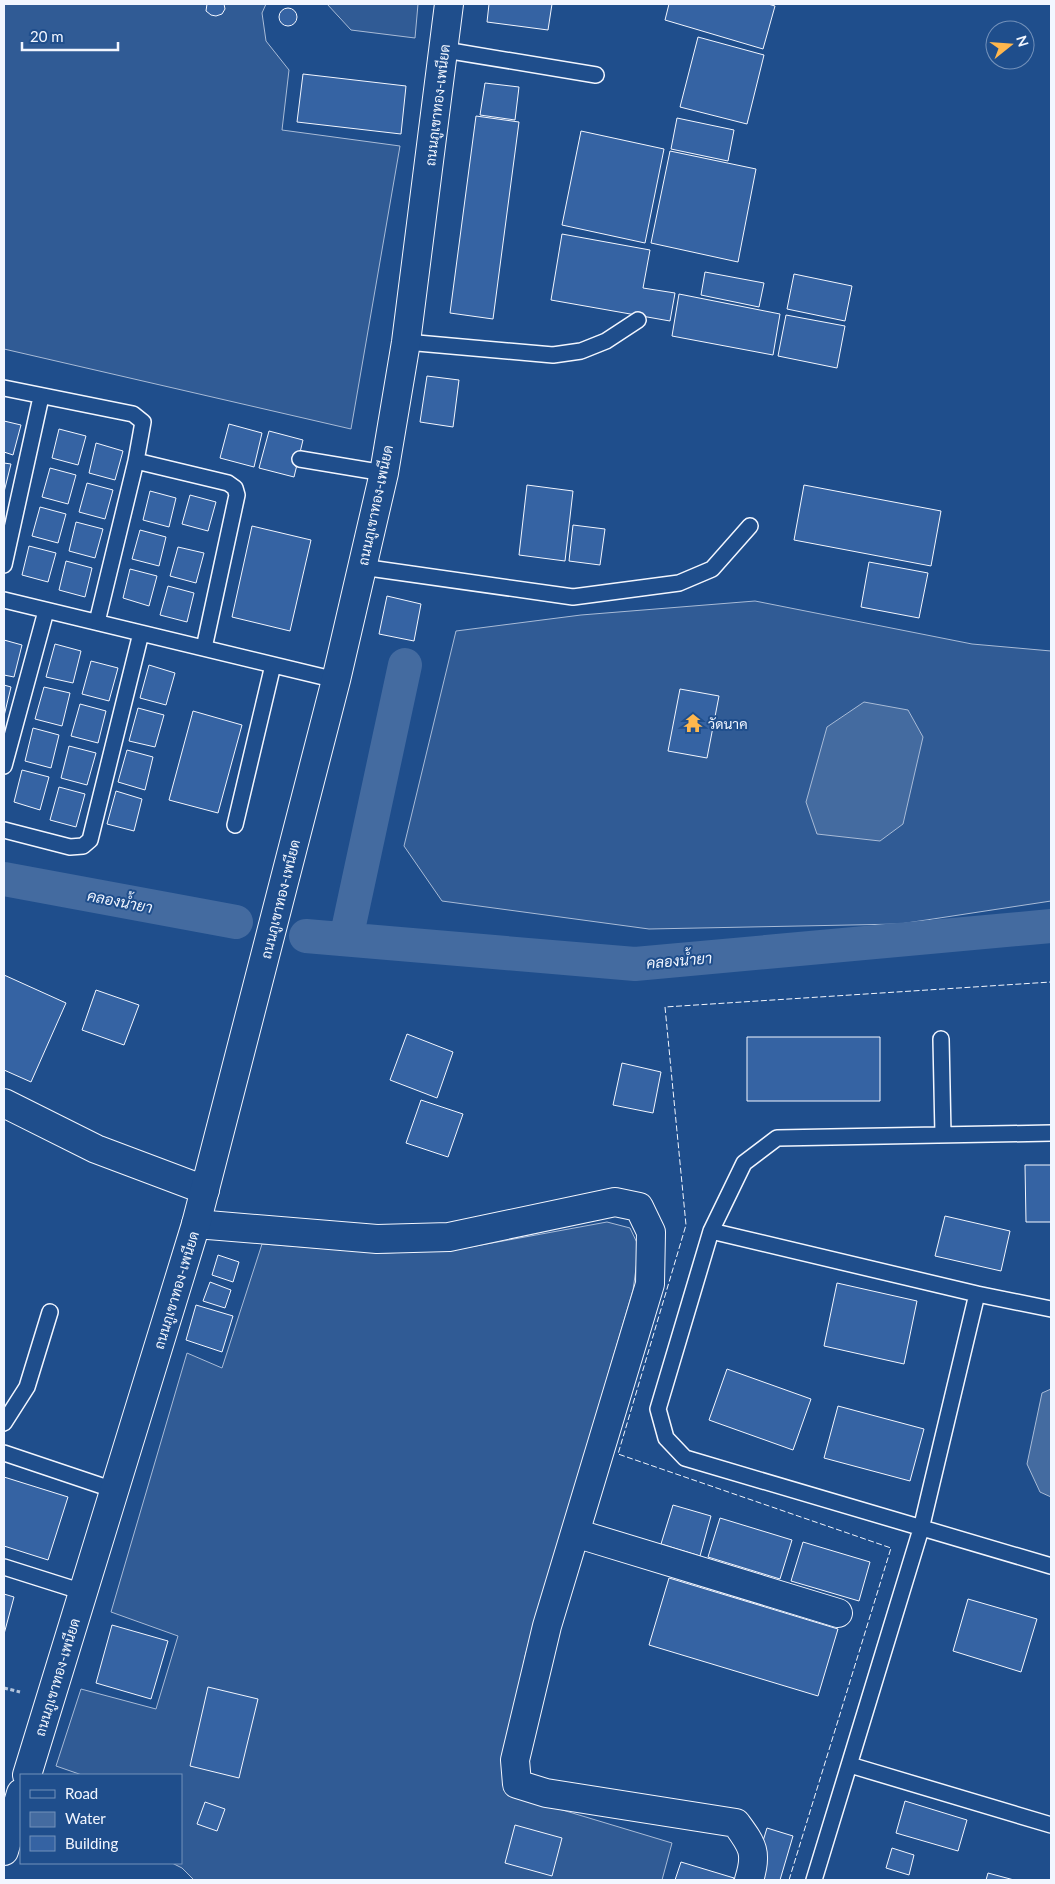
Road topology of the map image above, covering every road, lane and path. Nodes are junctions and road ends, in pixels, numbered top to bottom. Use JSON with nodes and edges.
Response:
{"nodes":[{"id":1,"x":449,"y":4,"type":"edge"},
{"id":2,"x":444,"y":50,"type":"junction"},
{"id":3,"x":596,"y":75,"type":"dead end"},
{"id":4,"x":638,"y":320,"type":"dead end"},
{"id":5,"x":406,"y":342,"type":"junction"},
{"id":6,"x":4,"y":388,"type":"edge"},
{"id":7,"x":41,"y":397,"type":"junction"},
{"id":8,"x":300,"y":459,"type":"dead end"},
{"id":9,"x":136,"y":461,"type":"junction"},
{"id":10,"x":384,"y":473,"type":"junction"},
{"id":11,"x":750,"y":526,"type":"dead end"},
{"id":12,"x":4,"y":565,"type":"edge"},
{"id":13,"x":362,"y":568,"type":"junction"},
{"id":14,"x":4,"y":600,"type":"edge"},
{"id":15,"x":46,"y":611,"type":"junction"},
{"id":16,"x":97,"y":622,"type":"junction"},
{"id":17,"x":141,"y":633,"type":"junction"},
{"id":18,"x":204,"y":648,"type":"junction"},
{"id":19,"x":273,"y":665,"type":"junction"},
{"id":20,"x":336,"y":680,"type":"junction"},
{"id":21,"x":4,"y":766,"type":"edge"},
{"id":22,"x":235,"y":825,"type":"dead end"},
{"id":23,"x":4,"y":830,"type":"edge"},
{"id":24,"x":941,"y":1039,"type":"dead end"},
{"id":25,"x":4,"y":1103,"type":"edge"},
{"id":26,"x":1051,"y":1133,"type":"edge"},
{"id":27,"x":943,"y":1135,"type":"junction"},
{"id":28,"x":205,"y":1190,"type":"junction"},
{"id":29,"x":196,"y":1224,"type":"junction"},
{"id":30,"x":712,"y":1232,"type":"junction"},
{"id":31,"x":977,"y":1294,"type":"junction"},
{"id":32,"x":1051,"y":1309,"type":"edge"},
{"id":33,"x":50,"y":1312,"type":"dead end"},
{"id":34,"x":4,"y":1423,"type":"edge"},
{"id":35,"x":4,"y":1453,"type":"edge"},
{"id":36,"x":114,"y":1490,"type":"junction"},
{"id":37,"x":921,"y":1529,"type":"junction"},
{"id":38,"x":575,"y":1533,"type":"junction"},
{"id":39,"x":1051,"y":1566,"type":"edge"},
{"id":40,"x":4,"y":1567,"type":"edge"},
{"id":41,"x":83,"y":1592,"type":"junction"},
{"id":42,"x":838,"y":1612,"type":"dead end"},
{"id":43,"x":850,"y":1765,"type":"junction"},
{"id":44,"x":27,"y":1774,"type":"edge"},
{"id":45,"x":20,"y":1796,"type":"edge"},
{"id":46,"x":1051,"y":1825,"type":"edge"},
{"id":47,"x":4,"y":1850,"type":"edge"},
{"id":48,"x":749,"y":1880,"type":"edge"},
{"id":49,"x":814,"y":1880,"type":"edge"}],
"edges":[{"from":1,"to":2,"type":"main road","name":"ถนนภูเขาทอง-เพนียด"},
{"from":2,"to":3,"type":"lane"},
{"from":2,"to":5,"type":"main road","name":"ถนนภูเขาทอง-เพนียด"},
{"from":4,"to":5,"type":"lane"},
{"from":5,"to":10,"type":"main road","name":"ถนนภูเขาทอง-เพนียด"},
{"from":6,"to":7,"type":"lane"},
{"from":7,"to":9,"type":"lane"},
{"from":7,"to":12,"type":"lane"},
{"from":8,"to":10,"type":"lane"},
{"from":9,"to":16,"type":"lane"},
{"from":9,"to":18,"type":"lane"},
{"from":10,"to":13,"type":"main road","name":"ถนนภูเขาทอง-เพนียด"},
{"from":11,"to":13,"type":"lane"},
{"from":13,"to":20,"type":"main road","name":"ถนนภูเขาทอง-เพนียด"},
{"from":14,"to":15,"type":"lane"},
{"from":15,"to":16,"type":"lane"},
{"from":15,"to":21,"type":"lane"},
{"from":16,"to":17,"type":"lane"},
{"from":17,"to":18,"type":"lane"},
{"from":17,"to":23,"type":"lane"},
{"from":18,"to":19,"type":"lane"},
{"from":19,"to":20,"type":"lane"},
{"from":19,"to":22,"type":"lane"},
{"from":20,"to":28,"type":"main road","name":"ถนนภูเขาทอง-เพนียด"},
{"from":24,"to":27,"type":"lane"},
{"from":25,"to":28,"type":"main road"},
{"from":26,"to":27,"type":"lane"},
{"from":27,"to":30,"type":"lane"},
{"from":28,"to":29,"type":"main road","name":"ถนนภูเขาทอง-เพนียด"},
{"from":29,"to":36,"type":"main road","name":"ถนนภูเขาทอง-เพนียด"},
{"from":29,"to":38,"type":"main road"},
{"from":30,"to":31,"type":"lane"},
{"from":30,"to":37,"type":"lane"},
{"from":31,"to":32,"type":"lane"},
{"from":31,"to":37,"type":"lane"},
{"from":33,"to":34,"type":"lane"},
{"from":35,"to":36,"type":"lane"},
{"from":36,"to":41,"type":"main road","name":"ถนนภูเขาทอง-เพนียด"},
{"from":37,"to":39,"type":"lane"},
{"from":37,"to":43,"type":"lane"},
{"from":38,"to":42,"type":"main road"},
{"from":38,"to":48,"type":"main road"},
{"from":40,"to":41,"type":"lane"},
{"from":41,"to":44,"type":"main road","name":"ถนนภูเขาทอง-เพนียด"},
{"from":43,"to":46,"type":"lane"},
{"from":43,"to":49,"type":"lane"},
{"from":45,"to":47,"type":"main road"}]}
